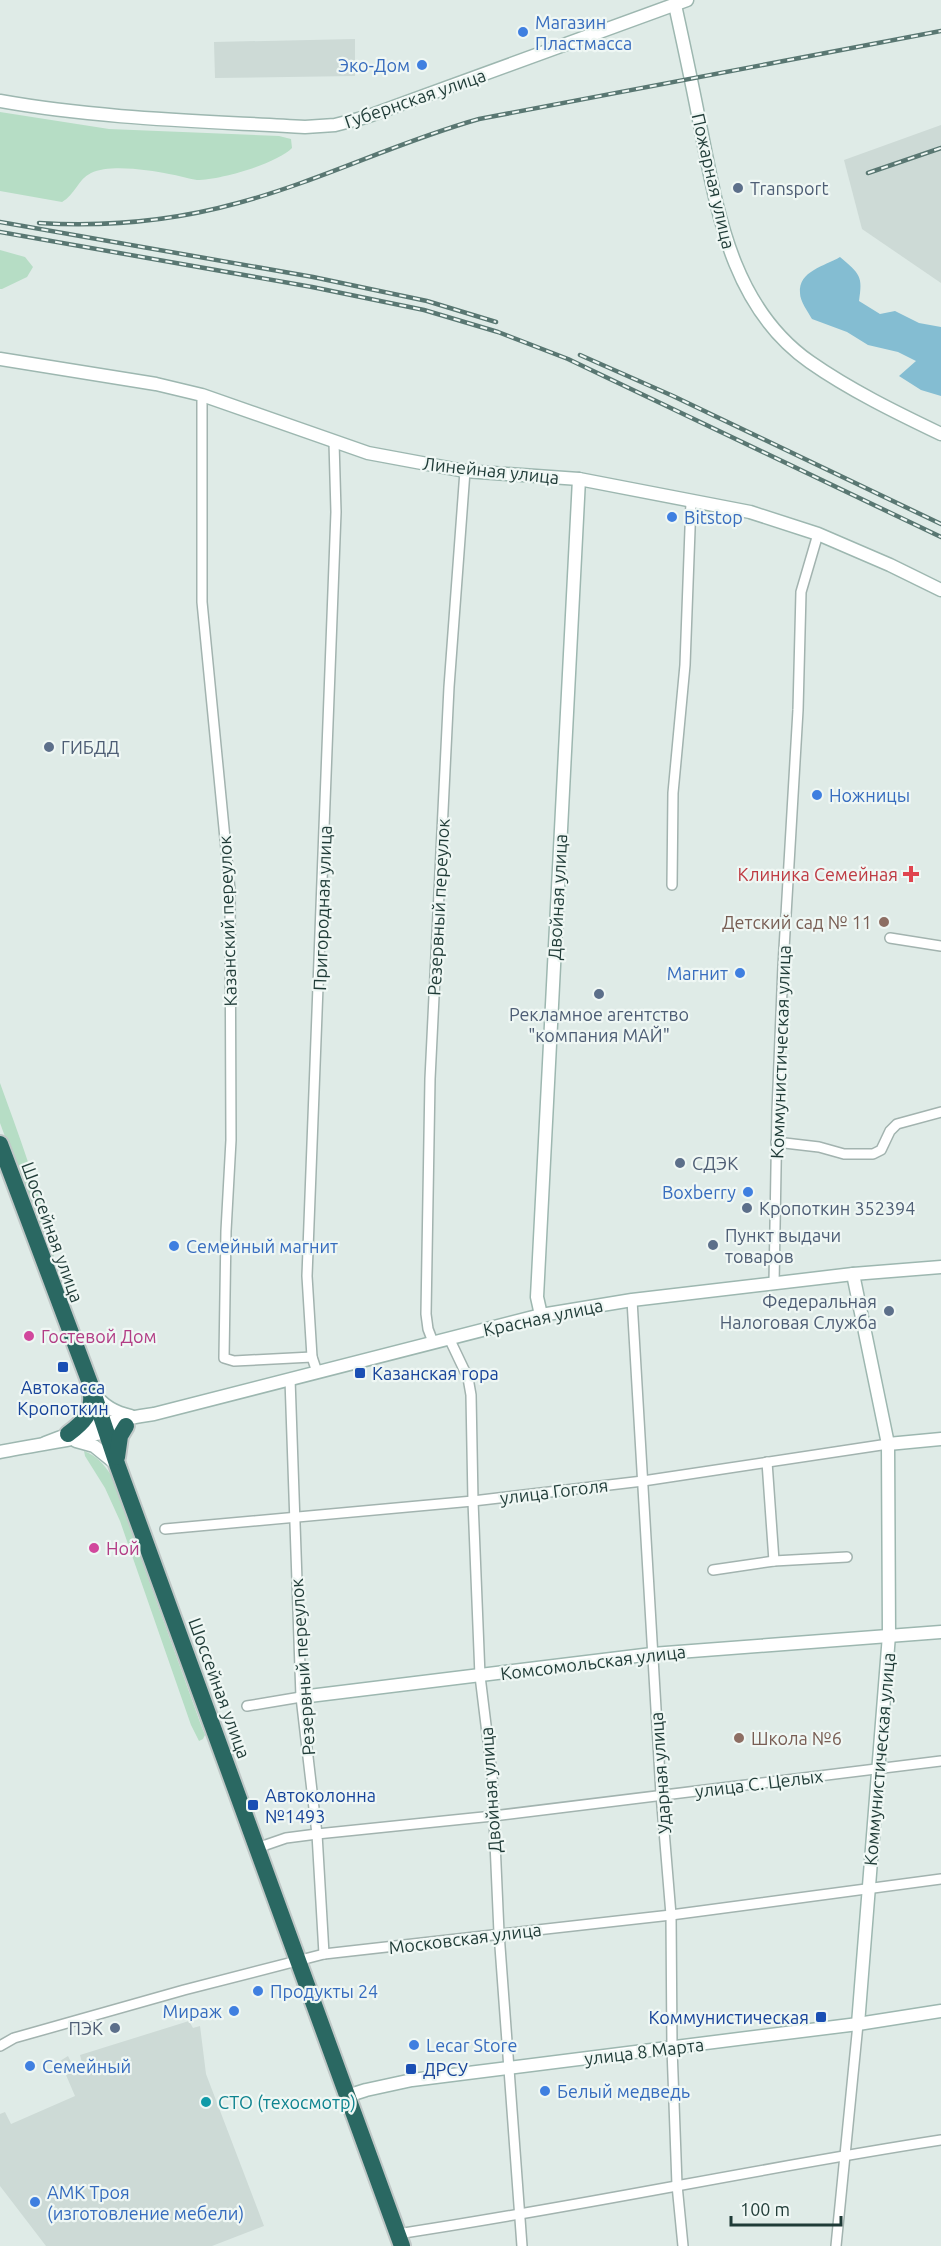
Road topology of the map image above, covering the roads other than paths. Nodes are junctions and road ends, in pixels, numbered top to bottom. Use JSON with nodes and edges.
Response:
{"nodes":[{"id":1,"x":687,"y":0,"type":"edge"},
{"id":2,"x":675,"y":5,"type":"junction"},
{"id":3,"x":0,"y":101,"type":"edge"},
{"id":4,"x":0,"y":358,"type":"edge"},
{"id":5,"x":201,"y":395,"type":"junction"},
{"id":6,"x":941,"y":434,"type":"edge"},
{"id":7,"x":334,"y":442,"type":"junction"},
{"id":8,"x":465,"y":471,"type":"junction"},
{"id":9,"x":579,"y":479,"type":"junction"},
{"id":10,"x":691,"y":502,"type":"junction"},
{"id":11,"x":818,"y":534,"type":"junction"},
{"id":12,"x":941,"y":590,"type":"edge"},
{"id":13,"x":672,"y":885,"type":"dead end"},
{"id":14,"x":890,"y":938,"type":"dead end"},
{"id":15,"x":941,"y":946,"type":"edge"},
{"id":16,"x":941,"y":1112,"type":"edge"},
{"id":17,"x":776,"y":1142,"type":"junction"},
{"id":18,"x":0,"y":1144,"type":"edge"},
{"id":19,"x":941,"y":1267,"type":"edge"},
{"id":20,"x":853,"y":1274,"type":"junction"},
{"id":21,"x":774,"y":1284,"type":"junction"},
{"id":22,"x":632,"y":1300,"type":"junction"},
{"id":23,"x":541,"y":1315,"type":"junction"},
{"id":24,"x":449,"y":1338,"type":"junction"},
{"id":25,"x":433,"y":1342,"type":"junction"},
{"id":26,"x":312,"y":1357,"type":"junction"},
{"id":27,"x":317,"y":1372,"type":"junction"},
{"id":28,"x":290,"y":1379,"type":"junction"},
{"id":29,"x":90,"y":1386,"type":"junction"},
{"id":30,"x":130,"y":1421,"type":"junction"},
{"id":31,"x":104,"y":1428,"type":"junction"},
{"id":32,"x":68,"y":1437,"type":"junction"},
{"id":33,"x":941,"y":1439,"type":"edge"},
{"id":34,"x":888,"y":1444,"type":"junction"},
{"id":35,"x":0,"y":1452,"type":"edge"},
{"id":36,"x":767,"y":1462,"type":"junction"},
{"id":37,"x":117,"y":1464,"type":"junction"},
{"id":38,"x":643,"y":1481,"type":"junction"},
{"id":39,"x":473,"y":1501,"type":"junction"},
{"id":40,"x":293,"y":1519,"type":"junction"},
{"id":41,"x":165,"y":1529,"type":"dead end"},
{"id":42,"x":847,"y":1557,"type":"dead end"},
{"id":43,"x":774,"y":1561,"type":"junction"},
{"id":44,"x":713,"y":1570,"type":"dead end"},
{"id":45,"x":941,"y":1632,"type":"edge"},
{"id":46,"x":889,"y":1635,"type":"junction"},
{"id":47,"x":652,"y":1654,"type":"junction"},
{"id":48,"x":480,"y":1676,"type":"junction"},
{"id":49,"x":301,"y":1697,"type":"junction"},
{"id":50,"x":247,"y":1706,"type":"dead end"},
{"id":51,"x":941,"y":1761,"type":"edge"},
{"id":52,"x":879,"y":1768,"type":"junction"},
{"id":53,"x":661,"y":1794,"type":"junction"},
{"id":54,"x":493,"y":1816,"type":"junction"},
{"id":55,"x":318,"y":1834,"type":"junction"},
{"id":56,"x":257,"y":1848,"type":"junction"},
{"id":57,"x":941,"y":1879,"type":"edge"},
{"id":58,"x":868,"y":1889,"type":"junction"},
{"id":59,"x":671,"y":1914,"type":"junction"},
{"id":60,"x":499,"y":1933,"type":"junction"},
{"id":61,"x":324,"y":1954,"type":"junction"},
{"id":62,"x":298,"y":1961,"type":"junction"},
{"id":63,"x":941,"y":2011,"type":"edge"},
{"id":64,"x":858,"y":2024,"type":"junction"},
{"id":65,"x":0,"y":2046,"type":"edge"},
{"id":66,"x":672,"y":2048,"type":"junction"},
{"id":67,"x":509,"y":2068,"type":"junction"},
{"id":68,"x":347,"y":2096,"type":"junction"},
{"id":69,"x":941,"y":2140,"type":"edge"},
{"id":70,"x":844,"y":2155,"type":"junction"},
{"id":71,"x":677,"y":2186,"type":"junction"},
{"id":72,"x":520,"y":2216,"type":"junction"},
{"id":73,"x":399,"y":2240,"type":"edge"},
{"id":74,"x":522,"y":2246,"type":"edge"},
{"id":75,"x":683,"y":2246,"type":"edge"},
{"id":76,"x":836,"y":2246,"type":"edge"}],
"edges":[{"from":1,"to":2,"type":"street","name":"Губернская улица"},
{"from":2,"to":3,"type":"street","name":"Губернская улица"},
{"from":2,"to":6,"type":"street","name":"Пожарная улица"},
{"from":4,"to":5,"type":"street","name":"Линейная улица"},
{"from":5,"to":7,"type":"street","name":"Линейная улица"},
{"from":5,"to":26,"type":"street","name":"Казанский переулок"},
{"from":7,"to":8,"type":"street","name":"Линейная улица"},
{"from":7,"to":26,"type":"street","name":"Пригородная улица"},
{"from":8,"to":9,"type":"street","name":"Линейная улица"},
{"from":8,"to":25,"type":"street","name":"Резервный переулок"},
{"from":9,"to":10,"type":"street","name":"Линейная улица"},
{"from":9,"to":23,"type":"street","name":"Двойная улица"},
{"from":10,"to":11,"type":"street","name":"Линейная улица"},
{"from":10,"to":13,"type":"street"},
{"from":11,"to":12,"type":"street","name":"Линейная улица"},
{"from":11,"to":17,"type":"street","name":"Коммунистическая улица"},
{"from":14,"to":15,"type":"street"},
{"from":16,"to":17,"type":"street"},
{"from":17,"to":21,"type":"street","name":"Коммунистическая улица"},
{"from":18,"to":29,"type":"highway","name":"Шоссейная улица"},
{"from":19,"to":20,"type":"street","name":"Красная улица"},
{"from":20,"to":21,"type":"street","name":"Красная улица"},
{"from":20,"to":34,"type":"street","name":"Коммунистическая улица"},
{"from":21,"to":22,"type":"street","name":"Красная улица"},
{"from":22,"to":23,"type":"street","name":"Красная улица"},
{"from":22,"to":38,"type":"street","name":"Ударная улица"},
{"from":23,"to":24,"type":"street","name":"Красная улица"},
{"from":24,"to":25,"type":"street","name":"Красная улица"},
{"from":24,"to":39,"type":"street","name":"Двойная улица"},
{"from":25,"to":27,"type":"street","name":"Красная улица"},
{"from":26,"to":27,"type":"street","name":"Пригородная улица"},
{"from":27,"to":28,"type":"street","name":"Красная улица"},
{"from":28,"to":30,"type":"street","name":"Красная улица"},
{"from":28,"to":40,"type":"street","name":"Резервный переулок"},
{"from":29,"to":30,"type":"street"},
{"from":29,"to":31,"type":"highway","name":"Шоссейная улица"},
{"from":29,"to":32,"type":"highway"},
{"from":30,"to":31,"type":"street","name":"Красная улица"},
{"from":30,"to":37,"type":"highway"},
{"from":31,"to":32,"type":"street","name":"Красная улица"},
{"from":31,"to":37,"type":"highway","name":"Шоссейная улица"},
{"from":32,"to":35,"type":"street","name":"Красная улица"},
{"from":32,"to":37,"type":"street"},
{"from":33,"to":34,"type":"street","name":"улица Гоголя"},
{"from":34,"to":36,"type":"street","name":"улица Гоголя"},
{"from":34,"to":46,"type":"street","name":"Коммунистическая улица"},
{"from":36,"to":38,"type":"street","name":"улица Гоголя"},
{"from":36,"to":43,"type":"street"},
{"from":37,"to":56,"type":"highway","name":"Шоссейная улица"},
{"from":38,"to":39,"type":"street","name":"улица Гоголя"},
{"from":38,"to":47,"type":"street","name":"Ударная улица"},
{"from":39,"to":40,"type":"street","name":"улица Гоголя"},
{"from":39,"to":48,"type":"street","name":"Двойная улица"},
{"from":40,"to":41,"type":"street","name":"улица Гоголя"},
{"from":40,"to":49,"type":"street","name":"Резервный переулок"},
{"from":42,"to":43,"type":"street"},
{"from":43,"to":44,"type":"street"},
{"from":45,"to":46,"type":"street","name":"Комсомольская улица"},
{"from":46,"to":47,"type":"street","name":"Комсомольская улица"},
{"from":46,"to":52,"type":"street","name":"Коммунистическая улица"},
{"from":47,"to":48,"type":"street","name":"Комсомольская улица"},
{"from":47,"to":53,"type":"street","name":"Ударная улица"},
{"from":48,"to":49,"type":"street","name":"Комсомольская улица"},
{"from":48,"to":54,"type":"street","name":"Двойная улица"},
{"from":49,"to":50,"type":"street","name":"Комсомольская улица"},
{"from":49,"to":55,"type":"street","name":"Резервный переулок"},
{"from":51,"to":52,"type":"street","name":"улица С. Целых"},
{"from":52,"to":53,"type":"street","name":"улица С. Целых"},
{"from":52,"to":58,"type":"street","name":"Коммунистическая улица"},
{"from":53,"to":54,"type":"street","name":"улица С. Целых"},
{"from":53,"to":59,"type":"street","name":"Ударная улица"},
{"from":54,"to":55,"type":"street","name":"улица С. Целых"},
{"from":54,"to":60,"type":"street","name":"Двойная улица"},
{"from":55,"to":56,"type":"street","name":"улица С. Целых"},
{"from":55,"to":61,"type":"street","name":"Резервный переулок"},
{"from":56,"to":62,"type":"highway","name":"Шоссейная улица"},
{"from":57,"to":58,"type":"street","name":"Московская улица"},
{"from":58,"to":59,"type":"street","name":"Московская улица"},
{"from":58,"to":64,"type":"street","name":"Коммунистическая улица"},
{"from":59,"to":60,"type":"street","name":"Московская улица"},
{"from":59,"to":66,"type":"street","name":"Ударная улица"},
{"from":60,"to":61,"type":"street","name":"Московская улица"},
{"from":60,"to":67,"type":"street","name":"Двойная улица"},
{"from":61,"to":62,"type":"street","name":"Московская улица"},
{"from":62,"to":65,"type":"street","name":"Московская улица"},
{"from":62,"to":68,"type":"highway","name":"Шоссейная улица"},
{"from":63,"to":64,"type":"street","name":"улица 8 Марта"},
{"from":64,"to":66,"type":"street","name":"улица 8 Марта"},
{"from":64,"to":70,"type":"street","name":"Коммунистическая улица"},
{"from":66,"to":67,"type":"street","name":"улица 8 Марта"},
{"from":66,"to":71,"type":"street","name":"Ударная улица"},
{"from":67,"to":68,"type":"street","name":"улица 8 Марта"},
{"from":67,"to":72,"type":"street","name":"Двойная улица"},
{"from":68,"to":73,"type":"highway","name":"Шоссейная улица"},
{"from":69,"to":70,"type":"street"},
{"from":70,"to":71,"type":"street"},
{"from":70,"to":76,"type":"street","name":"Коммунистическая улица"},
{"from":71,"to":72,"type":"street"},
{"from":71,"to":75,"type":"street","name":"Ударная улица"},
{"from":72,"to":73,"type":"street"},
{"from":72,"to":74,"type":"street","name":"Двойная улица"}]}
